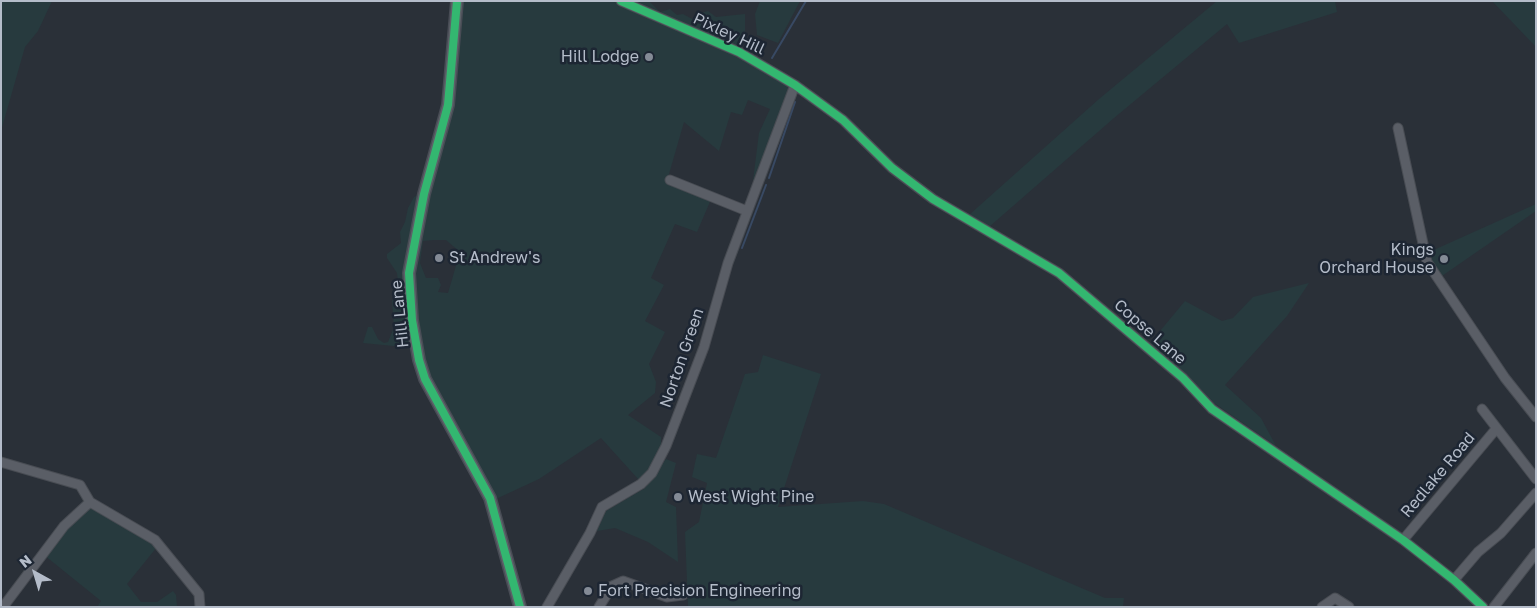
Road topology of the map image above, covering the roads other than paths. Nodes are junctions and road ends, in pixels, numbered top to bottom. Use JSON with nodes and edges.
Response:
{"nodes":[{"id":1,"x":457,"y":1,"type":"edge"},
{"id":2,"x":620,"y":1,"type":"edge"},
{"id":3,"x":795,"y":85,"type":"junction"},
{"id":4,"x":1398,"y":128,"type":"dead end"},
{"id":5,"x":670,"y":180,"type":"dead end"},
{"id":6,"x":747,"y":211,"type":"junction"},
{"id":7,"x":1482,"y":409,"type":"dead end"},
{"id":8,"x":1536,"y":417,"type":"edge"},
{"id":9,"x":1496,"y":429,"type":"junction"},
{"id":10,"x":1,"y":462,"type":"edge"},
{"id":11,"x":1536,"y":479,"type":"edge"},
{"id":12,"x":1536,"y":493,"type":"edge"},
{"id":13,"x":90,"y":502,"type":"junction"},
{"id":14,"x":1403,"y":540,"type":"junction"},
{"id":15,"x":1536,"y":553,"type":"edge"},
{"id":16,"x":1454,"y":580,"type":"junction"},
{"id":17,"x":683,"y":595,"type":"dead end"},
{"id":18,"x":3,"y":607,"type":"edge"},
{"id":19,"x":200,"y":607,"type":"edge"},
{"id":20,"x":520,"y":607,"type":"edge"},
{"id":21,"x":547,"y":607,"type":"edge"},
{"id":22,"x":599,"y":607,"type":"edge"},
{"id":23,"x":1322,"y":607,"type":"edge"},
{"id":24,"x":1349,"y":607,"type":"edge"},
{"id":25,"x":1483,"y":607,"type":"edge"},
{"id":26,"x":1494,"y":607,"type":"edge"}],
"edges":[{"from":1,"to":20,"type":"main road","name":"Hill Lane"},
{"from":2,"to":3,"type":"street","name":"Pixley Hill"},
{"from":3,"to":6,"type":"street","name":"Norton Green"},
{"from":3,"to":14,"type":"street","name":"Copse Lane"},
{"from":4,"to":8,"type":"street"},
{"from":5,"to":6,"type":"street"},
{"from":6,"to":21,"type":"street","name":"Norton Green"},
{"from":7,"to":9,"type":"street"},
{"from":9,"to":11,"type":"street"},
{"from":9,"to":14,"type":"street","name":"Redlake Road"},
{"from":10,"to":13,"type":"street"},
{"from":12,"to":16,"type":"street"},
{"from":13,"to":18,"type":"street"},
{"from":13,"to":19,"type":"street"},
{"from":14,"to":16,"type":"street","name":"Copse Lane"},
{"from":15,"to":26,"type":"street"},
{"from":16,"to":25,"type":"street","name":"Copse Lane"},
{"from":17,"to":22,"type":"street"},
{"from":23,"to":24,"type":"street"}]}
